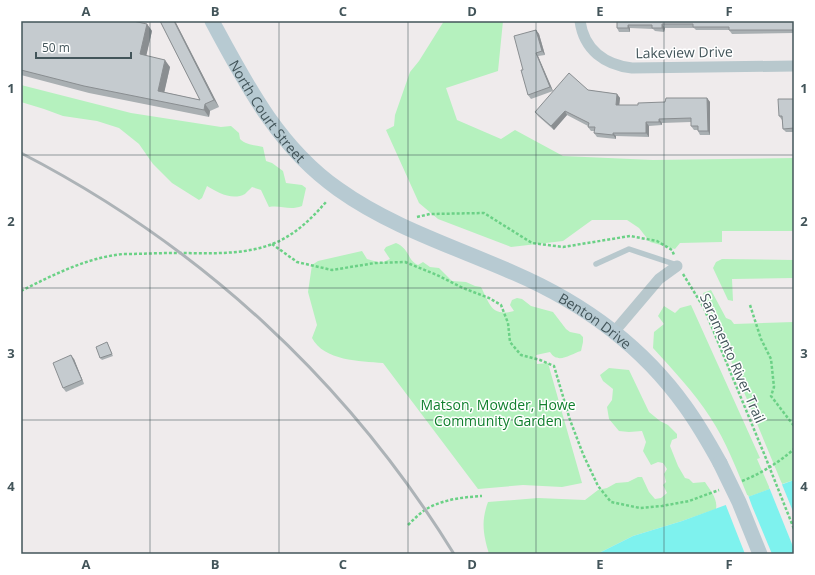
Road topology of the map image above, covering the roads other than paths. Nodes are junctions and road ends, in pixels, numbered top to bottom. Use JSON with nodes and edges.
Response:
{"nodes":[{"id":1,"x":212,"y":21,"type":"edge"},
{"id":2,"x":580,"y":21,"type":"edge"},
{"id":3,"x":794,"y":66,"type":"edge"},
{"id":4,"x":337,"y":189,"type":"joint"},
{"id":5,"x":596,"y":264,"type":"dead end"},
{"id":6,"x":677,"y":266,"type":"joint"},
{"id":7,"x":614,"y":332,"type":"junction"},
{"id":8,"x":760,"y":554,"type":"edge"}],
"edges":[{"from":1,"to":4,"type":"street","name":"North Court Street"},
{"from":2,"to":3,"type":"street","name":"Lakeview Drive"},
{"from":4,"to":7,"type":"street","name":"Benton Drive"},
{"from":5,"to":6,"type":"lane"},
{"from":6,"to":7,"type":"street"},
{"from":7,"to":8,"type":"street","name":"Benton Drive","bridge":true}]}
